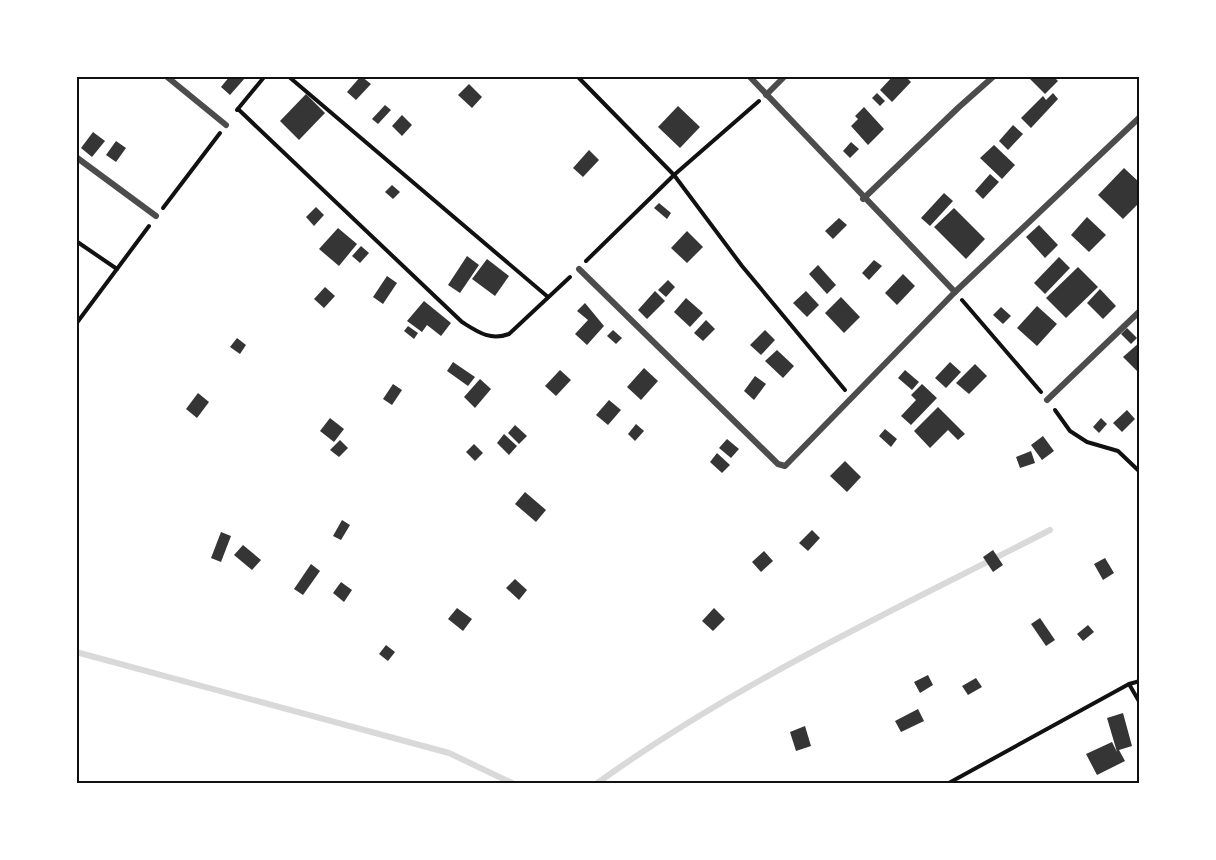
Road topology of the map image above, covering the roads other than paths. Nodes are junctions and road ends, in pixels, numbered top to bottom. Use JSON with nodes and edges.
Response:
{"nodes":[{"id":1,"x":166,"y":76,"type":"edge"},
{"id":2,"x":749,"y":76,"type":"edge"},
{"id":3,"x":786,"y":76,"type":"edge"},
{"id":4,"x":994,"y":76,"type":"edge"},
{"id":5,"x":766,"y":95,"type":"junction"},
{"id":6,"x":1140,"y":117,"type":"edge"},
{"id":7,"x":226,"y":125,"type":"road end"},
{"id":8,"x":76,"y":157,"type":"edge"},
{"id":9,"x":863,"y":199,"type":"junction"},
{"id":10,"x":156,"y":216,"type":"road end"},
{"id":11,"x":579,"y":269,"type":"road end"},
{"id":12,"x":955,"y":292,"type":"junction"},
{"id":13,"x":1140,"y":310,"type":"edge"},
{"id":14,"x":1047,"y":400,"type":"dead end"}],
"edges":[{"from":1,"to":7,"type":"street"},
{"from":2,"to":5,"type":"street"},
{"from":3,"to":5,"type":"street"},
{"from":4,"to":9,"type":"street"},
{"from":5,"to":9,"type":"street"},
{"from":6,"to":12,"type":"street"},
{"from":8,"to":10,"type":"street"},
{"from":9,"to":12,"type":"street"},
{"from":11,"to":12,"type":"street"},
{"from":13,"to":14,"type":"street"}]}
